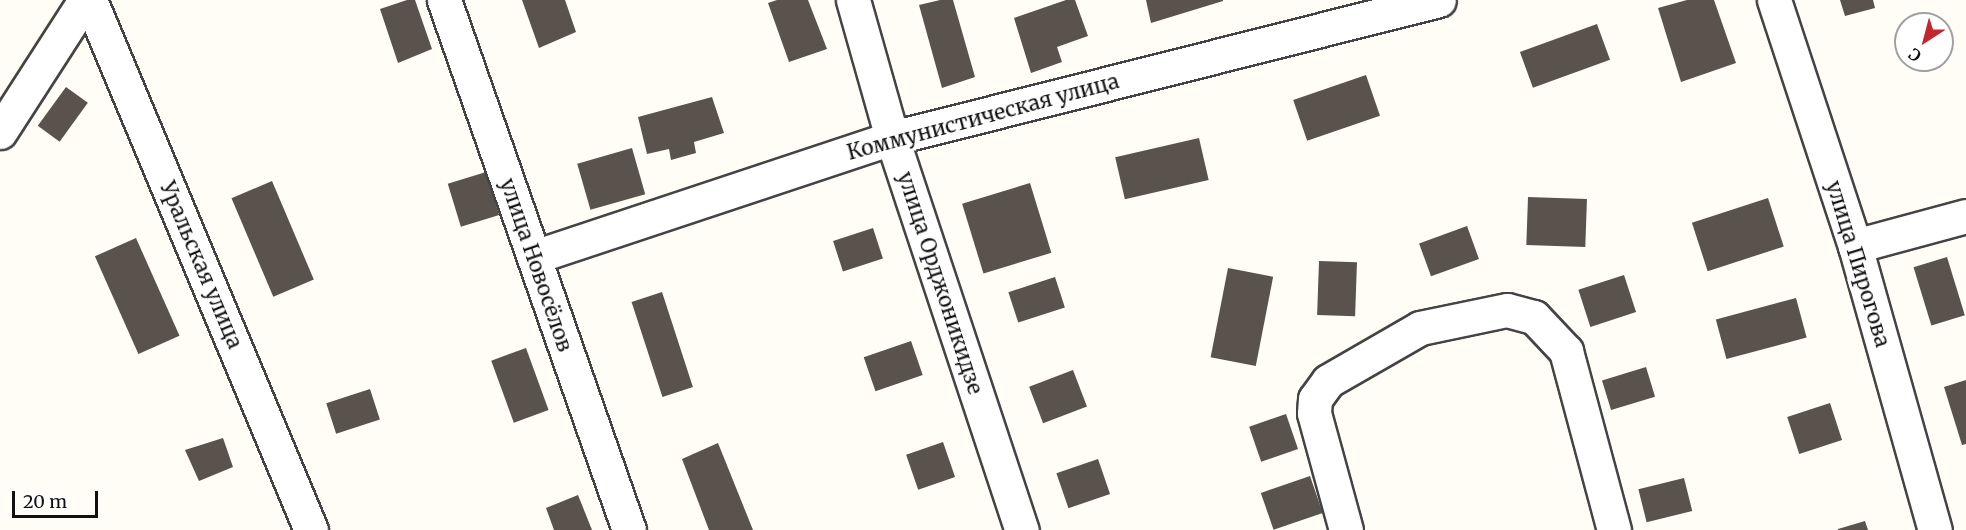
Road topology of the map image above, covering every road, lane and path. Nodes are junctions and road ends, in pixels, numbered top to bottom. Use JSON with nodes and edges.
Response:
{"nodes":[{"id":1,"x":85,"y":0,"type":"edge"},
{"id":2,"x":90,"y":0,"type":"edge"},
{"id":3,"x":444,"y":0,"type":"edge"},
{"id":4,"x":853,"y":0,"type":"edge"},
{"id":5,"x":1439,"y":0,"type":"edge"},
{"id":6,"x":1774,"y":0,"type":"edge"},
{"id":7,"x":0,"y":132,"type":"edge"},
{"id":8,"x":892,"y":138,"type":"junction"},
{"id":9,"x":1966,"y":216,"type":"edge"},
{"id":10,"x":1855,"y":246,"type":"junction"},
{"id":11,"x":534,"y":257,"type":"junction"},
{"id":12,"x":311,"y":530,"type":"edge"},
{"id":13,"x":629,"y":530,"type":"edge"},
{"id":14,"x":1022,"y":530,"type":"edge"},
{"id":15,"x":1347,"y":530,"type":"edge"},
{"id":16,"x":1614,"y":530,"type":"edge"},
{"id":17,"x":1935,"y":530,"type":"edge"}],
"edges":[{"from":1,"to":7,"type":"street"},
{"from":2,"to":12,"type":"street","name":"Уральская улица"},
{"from":3,"to":11,"type":"street","name":"улица Новосёлов"},
{"from":4,"to":8,"type":"street","name":"улица Орджоникидзе"},
{"from":5,"to":8,"type":"street","name":"Коммунистическая улица"},
{"from":6,"to":10,"type":"street","name":"улица Пирогова"},
{"from":8,"to":11,"type":"street","name":"Коммунистическая улица"},
{"from":8,"to":14,"type":"street","name":"улица Орджоникидзе"},
{"from":9,"to":10,"type":"street"},
{"from":10,"to":17,"type":"street","name":"улица Пирогова"},
{"from":11,"to":13,"type":"street","name":"улица Новосёлов"},
{"from":15,"to":16,"type":"street"}]}
